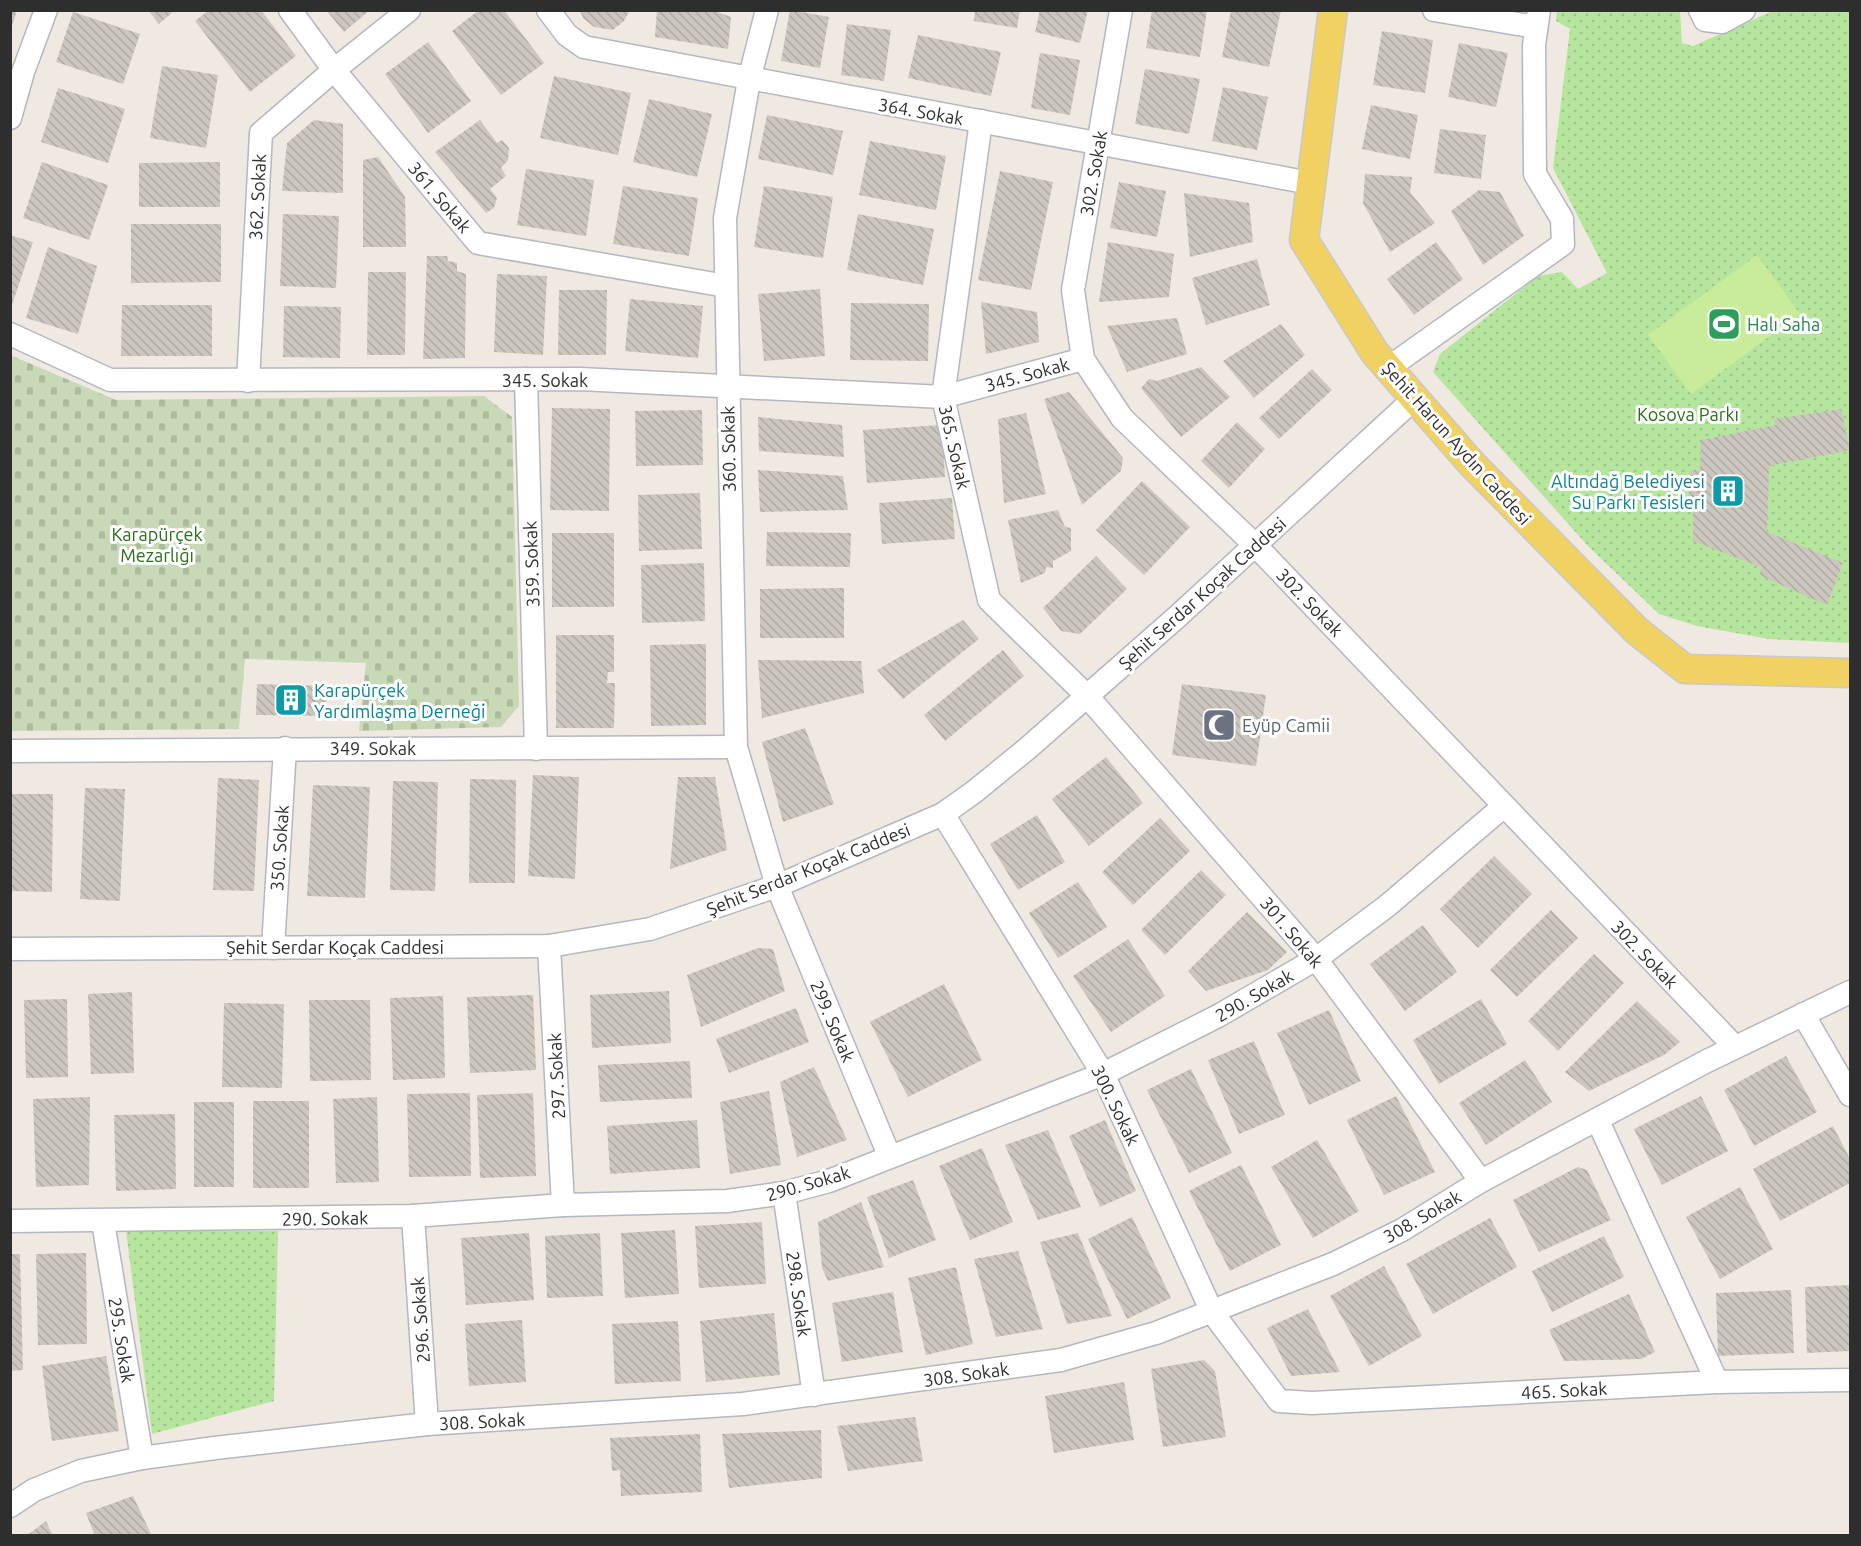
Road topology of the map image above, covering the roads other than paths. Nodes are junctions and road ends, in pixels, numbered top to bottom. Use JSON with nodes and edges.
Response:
{"nodes":[{"id":1,"x":46,"y":10,"type":"edge"},
{"id":2,"x":290,"y":10,"type":"edge"},
{"id":3,"x":409,"y":10,"type":"edge"},
{"id":4,"x":548,"y":10,"type":"edge"},
{"id":5,"x":767,"y":10,"type":"edge"},
{"id":6,"x":1121,"y":10,"type":"edge"},
{"id":7,"x":1333,"y":10,"type":"edge"},
{"id":8,"x":1434,"y":10,"type":"edge"},
{"id":9,"x":1744,"y":10,"type":"edge"},
{"id":10,"x":1700,"y":11,"type":"edge"},
{"id":11,"x":1538,"y":19,"type":"edge"},
{"id":12,"x":334,"y":70,"type":"junction"},
{"id":13,"x":749,"y":80,"type":"junction"},
{"id":14,"x":12,"y":106,"type":"edge"},
{"id":15,"x":981,"y":121,"type":"junction"},
{"id":16,"x":1098,"y":142,"type":"junction"},
{"id":17,"x":1310,"y":183,"type":"junction"},
{"id":18,"x":726,"y":286,"type":"junction"},
{"id":19,"x":10,"y":334,"type":"edge"},
{"id":20,"x":1083,"y":359,"type":"junction"},
{"id":21,"x":1388,"y":368,"type":"junction"},
{"id":22,"x":526,"y":379,"type":"junction"},
{"id":23,"x":248,"y":381,"type":"junction"},
{"id":24,"x":727,"y":386,"type":"junction"},
{"id":25,"x":943,"y":397,"type":"junction"},
{"id":26,"x":1415,"y":398,"type":"junction"},
{"id":27,"x":1255,"y":545,"type":"junction"},
{"id":28,"x":1851,"y":673,"type":"edge"},
{"id":29,"x":1087,"y":696,"type":"junction"},
{"id":30,"x":736,"y":747,"type":"junction"},
{"id":31,"x":285,"y":748,"type":"junction"},
{"id":32,"x":536,"y":748,"type":"junction"},
{"id":33,"x":10,"y":751,"type":"edge"},
{"id":34,"x":1504,"y":806,"type":"junction"},
{"id":35,"x":943,"y":814,"type":"junction"},
{"id":36,"x":777,"y":886,"type":"junction"},
{"id":37,"x":549,"y":946,"type":"junction"},
{"id":38,"x":273,"y":948,"type":"junction"},
{"id":39,"x":10,"y":949,"type":"edge"},
{"id":40,"x":1316,"y":959,"type":"junction"},
{"id":41,"x":1851,"y":992,"type":"edge"},
{"id":42,"x":1803,"y":1014,"type":"junction"},
{"id":43,"x":1735,"y":1047,"type":"junction"},
{"id":44,"x":1102,"y":1074,"type":"junction"},
{"id":45,"x":1851,"y":1095,"type":"edge"},
{"id":46,"x":1598,"y":1121,"type":"junction"},
{"id":47,"x":890,"y":1155,"type":"junction"},
{"id":48,"x":1481,"y":1181,"type":"junction"},
{"id":49,"x":784,"y":1193,"type":"junction"},
{"id":50,"x":563,"y":1205,"type":"junction"},
{"id":51,"x":413,"y":1216,"type":"junction"},
{"id":52,"x":10,"y":1221,"type":"edge"},
{"id":53,"x":103,"y":1222,"type":"junction"},
{"id":54,"x":1212,"y":1312,"type":"junction"},
{"id":55,"x":1851,"y":1380,"type":"edge"},
{"id":56,"x":1717,"y":1382,"type":"junction"},
{"id":57,"x":814,"y":1395,"type":"junction"},
{"id":58,"x":1278,"y":1401,"type":"joint"},
{"id":59,"x":427,"y":1424,"type":"junction"},
{"id":60,"x":142,"y":1458,"type":"junction"},
{"id":61,"x":10,"y":1506,"type":"edge"}],
"edges":[{"from":1,"to":14,"type":"street"},
{"from":2,"to":12,"type":"street","name":"361. Sokak"},
{"from":3,"to":12,"type":"street","name":"362. Sokak"},
{"from":4,"to":13,"type":"street","name":"364. Sokak"},
{"from":5,"to":13,"type":"street","name":"360. Sokak"},
{"from":6,"to":16,"type":"street","name":"302. Sokak"},
{"from":7,"to":17,"type":"main road","name":"Şehit Harun Aydın Caddesi"},
{"from":8,"to":11,"type":"street"},
{"from":9,"to":10,"type":"street"},
{"from":11,"to":21,"type":"street"},
{"from":12,"to":18,"type":"street","name":"361. Sokak"},
{"from":12,"to":23,"type":"street","name":"362. Sokak"},
{"from":13,"to":15,"type":"street","name":"364. Sokak"},
{"from":13,"to":18,"type":"street","name":"360. Sokak"},
{"from":15,"to":16,"type":"street","name":"364. Sokak"},
{"from":15,"to":25,"type":"street","name":"365. Sokak"},
{"from":16,"to":17,"type":"street","name":"364. Sokak"},
{"from":16,"to":20,"type":"street","name":"302. Sokak"},
{"from":17,"to":21,"type":"main road","name":"Şehit Harun Aydın Caddesi"},
{"from":18,"to":24,"type":"street","name":"360. Sokak"},
{"from":19,"to":23,"type":"street","name":"345. Sokak"},
{"from":20,"to":25,"type":"street","name":"345. Sokak"},
{"from":20,"to":27,"type":"street","name":"302. Sokak"},
{"from":21,"to":26,"type":"main road","name":"Şehit Harun Aydın Caddesi"},
{"from":22,"to":23,"type":"street","name":"345. Sokak"},
{"from":22,"to":24,"type":"street","name":"345. Sokak"},
{"from":22,"to":32,"type":"street","name":"359. Sokak"},
{"from":24,"to":25,"type":"street","name":"345. Sokak"},
{"from":24,"to":30,"type":"street","name":"360. Sokak"},
{"from":25,"to":29,"type":"street","name":"365. Sokak"},
{"from":26,"to":27,"type":"street","name":"Şehit Serdar Koçak Caddesi"},
{"from":26,"to":28,"type":"main road","name":"Şehit Harun Aydın Caddesi"},
{"from":27,"to":29,"type":"street","name":"Şehit Serdar Koçak Caddesi"},
{"from":27,"to":34,"type":"street","name":"302. Sokak"},
{"from":29,"to":35,"type":"street","name":"Şehit Serdar Koçak Caddesi"},
{"from":29,"to":40,"type":"street","name":"301. Sokak"},
{"from":30,"to":32,"type":"street","name":"349. Sokak"},
{"from":30,"to":36,"type":"street","name":"360. Sokak"},
{"from":31,"to":32,"type":"street","name":"349. Sokak"},
{"from":31,"to":33,"type":"street","name":"349. Sokak"},
{"from":31,"to":38,"type":"street","name":"350. Sokak"},
{"from":34,"to":40,"type":"street","name":"290. Sokak"},
{"from":34,"to":43,"type":"street","name":"302. Sokak"},
{"from":35,"to":36,"type":"street","name":"Şehit Serdar Koçak Caddesi"},
{"from":35,"to":44,"type":"street","name":"300. Sokak"},
{"from":36,"to":37,"type":"street","name":"Şehit Serdar Koçak Caddesi"},
{"from":36,"to":47,"type":"street","name":"299. Sokak"},
{"from":37,"to":38,"type":"street","name":"Şehit Serdar Koçak Caddesi"},
{"from":37,"to":50,"type":"street","name":"297. Sokak"},
{"from":38,"to":39,"type":"street","name":"Şehit Serdar Koçak Caddesi"},
{"from":40,"to":44,"type":"street","name":"290. Sokak"},
{"from":40,"to":48,"type":"street","name":"301. Sokak"},
{"from":41,"to":42,"type":"street","name":"308. Sokak"},
{"from":42,"to":43,"type":"street","name":"308. Sokak"},
{"from":42,"to":45,"type":"street"},
{"from":43,"to":46,"type":"street","name":"308. Sokak"},
{"from":44,"to":47,"type":"street","name":"290. Sokak"},
{"from":44,"to":54,"type":"street","name":"300. Sokak"},
{"from":46,"to":48,"type":"street","name":"308. Sokak"},
{"from":46,"to":56,"type":"street"},
{"from":47,"to":49,"type":"street","name":"290. Sokak"},
{"from":48,"to":54,"type":"street","name":"308. Sokak"},
{"from":49,"to":50,"type":"street","name":"290. Sokak"},
{"from":49,"to":57,"type":"street","name":"298. Sokak"},
{"from":50,"to":51,"type":"street","name":"290. Sokak"},
{"from":51,"to":53,"type":"street","name":"290. Sokak"},
{"from":51,"to":59,"type":"street","name":"296. Sokak"},
{"from":52,"to":53,"type":"street","name":"290. Sokak"},
{"from":53,"to":60,"type":"street","name":"295. Sokak"},
{"from":54,"to":57,"type":"street","name":"308. Sokak"},
{"from":54,"to":58,"type":"street","name":"300. Sokak"},
{"from":55,"to":56,"type":"street","name":"465. Sokak"},
{"from":56,"to":58,"type":"street","name":"465. Sokak"},
{"from":57,"to":59,"type":"street","name":"308. Sokak"},
{"from":59,"to":60,"type":"street","name":"308. Sokak"},
{"from":60,"to":61,"type":"street","name":"308. Sokak"}]}
